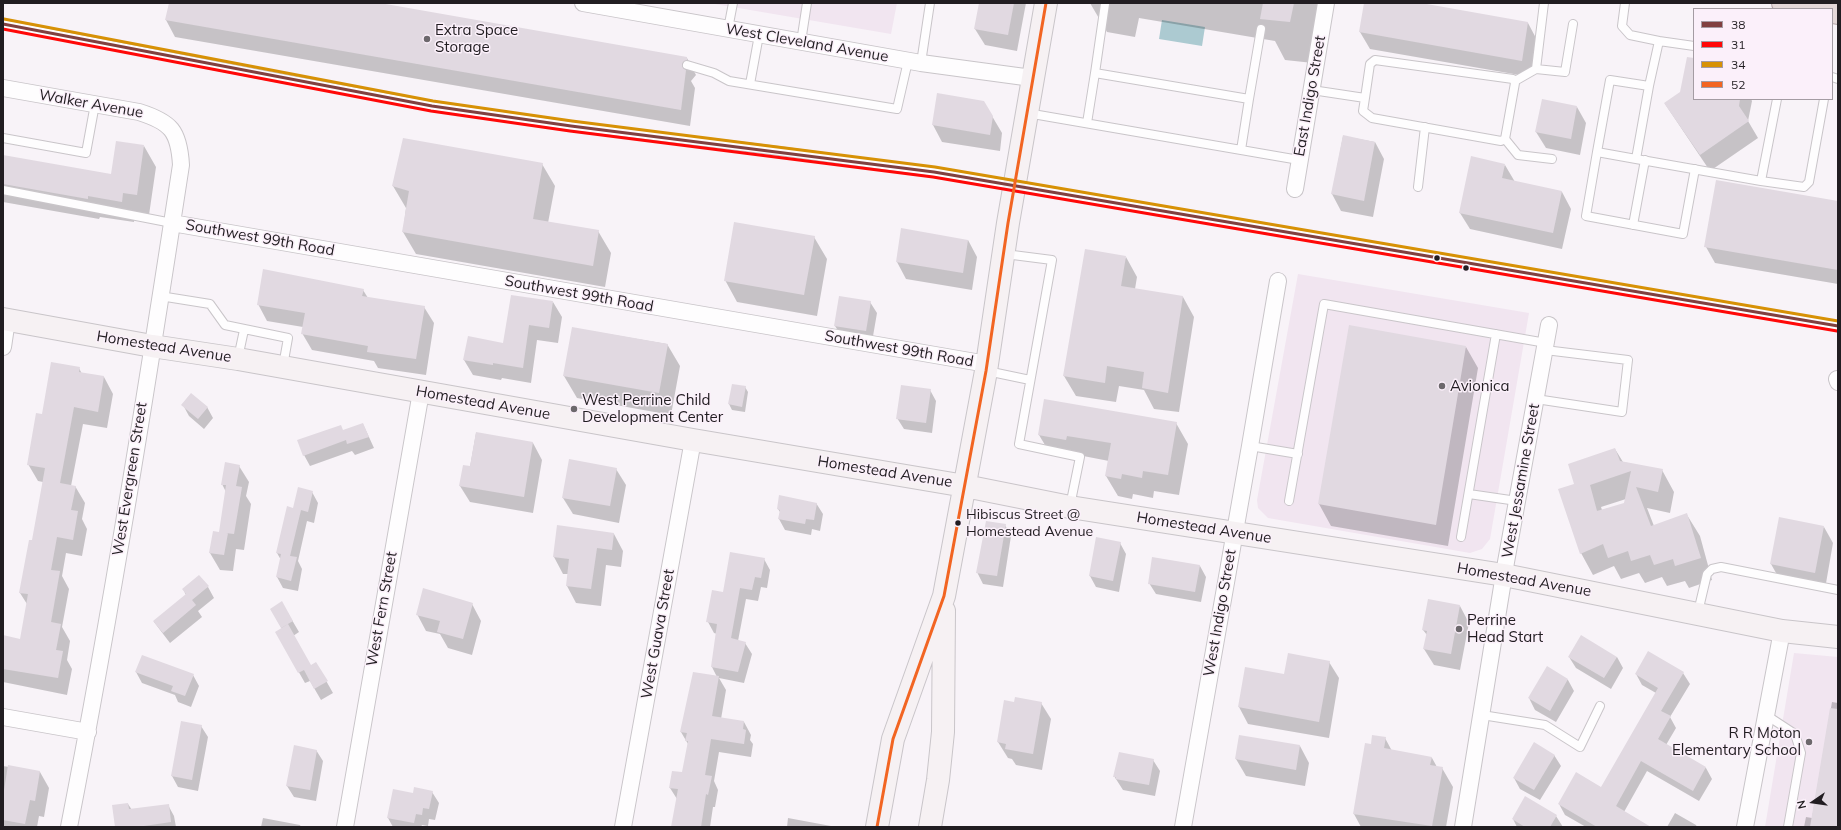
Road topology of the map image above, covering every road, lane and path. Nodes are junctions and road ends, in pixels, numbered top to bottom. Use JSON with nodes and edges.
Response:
{"nodes":[{"id":1,"x":583,"y":3,"type":"edge"},
{"id":2,"x":733,"y":3,"type":"edge"},
{"id":3,"x":807,"y":3,"type":"edge"},
{"id":4,"x":930,"y":3,"type":"edge"},
{"id":5,"x":1046,"y":3,"type":"edge"},
{"id":6,"x":1326,"y":3,"type":"edge"},
{"id":7,"x":1625,"y":3,"type":"edge"},
{"id":8,"x":1105,"y":4,"type":"edge"},
{"id":9,"x":1544,"y":4,"type":"edge"},
{"id":10,"x":3,"y":24,"type":"edge"},
{"id":11,"x":1573,"y":24,"type":"dead end"},
{"id":12,"x":728,"y":29,"type":"junction"},
{"id":13,"x":1261,"y":29,"type":"dead end"},
{"id":14,"x":759,"y":35,"type":"junction"},
{"id":15,"x":1659,"y":40,"type":"junction"},
{"id":16,"x":801,"y":42,"type":"junction"},
{"id":17,"x":1693,"y":46,"type":"edge"},
{"id":18,"x":914,"y":62,"type":"junction"},
{"id":19,"x":687,"y":65,"type":"dead end"},
{"id":20,"x":1536,"y":69,"type":"junction"},
{"id":21,"x":1095,"y":73,"type":"junction"},
{"id":22,"x":1032,"y":78,"type":"junction"},
{"id":23,"x":1515,"y":81,"type":"junction"},
{"id":24,"x":750,"y":84,"type":"junction"},
{"id":25,"x":1649,"y":86,"type":"junction"},
{"id":26,"x":3,"y":88,"type":"edge"},
{"id":27,"x":1312,"y":90,"type":"junction"},
{"id":28,"x":1365,"y":98,"type":"junction"},
{"id":29,"x":1249,"y":99,"type":"junction"},
{"id":30,"x":1777,"y":100,"type":"edge"},
{"id":31,"x":1824,"y":100,"type":"edge"},
{"id":32,"x":95,"y":104,"type":"junction"},
{"id":33,"x":1027,"y":113,"type":"junction"},
{"id":34,"x":1087,"y":123,"type":"junction"},
{"id":35,"x":1425,"y":127,"type":"junction"},
{"id":36,"x":174,"y":130,"type":"joint"},
{"id":37,"x":3,"y":138,"type":"edge"},
{"id":38,"x":1505,"y":139,"type":"junction"},
{"id":39,"x":1241,"y":150,"type":"junction"},
{"id":40,"x":1598,"y":152,"type":"junction"},
{"id":41,"x":1552,"y":159,"type":"dead end"},
{"id":42,"x":1299,"y":160,"type":"junction"},
{"id":43,"x":1641,"y":160,"type":"junction"},
{"id":44,"x":1695,"y":169,"type":"junction"},
{"id":45,"x":1761,"y":181,"type":"junction"},
{"id":46,"x":1015,"y":185,"type":"junction"},
{"id":47,"x":1418,"y":187,"type":"dead end"},
{"id":48,"x":1295,"y":188,"type":"dead end"},
{"id":49,"x":3,"y":190,"type":"edge"},
{"id":50,"x":172,"y":223,"type":"junction"},
{"id":51,"x":1633,"y":225,"type":"junction"},
{"id":52,"x":1003,"y":254,"type":"junction"},
{"id":53,"x":1278,"y":281,"type":"dead end"},
{"id":54,"x":160,"y":296,"type":"junction"},
{"id":55,"x":5,"y":320,"type":"edge"},
{"id":56,"x":1549,"y":325,"type":"dead end"},
{"id":57,"x":1838,"y":326,"type":"edge"},
{"id":58,"x":244,"y":330,"type":"junction"},
{"id":59,"x":1496,"y":334,"type":"junction"},
{"id":60,"x":152,"y":346,"type":"junction"},
{"id":61,"x":3,"y":347,"type":"edge"},
{"id":62,"x":1545,"y":347,"type":"junction"},
{"id":63,"x":238,"y":359,"type":"junction"},
{"id":64,"x":282,"y":367,"type":"junction"},
{"id":65,"x":987,"y":367,"type":"junction"},
{"id":66,"x":1030,"y":380,"type":"junction"},
{"id":67,"x":421,"y":392,"type":"junction"},
{"id":68,"x":1536,"y":398,"type":"junction"},
{"id":69,"x":693,"y":440,"type":"junction"},
{"id":70,"x":1250,"y":446,"type":"junction"},
{"id":71,"x":1298,"y":454,"type":"junction"},
{"id":72,"x":965,"y":486,"type":"junction"},
{"id":73,"x":1468,"y":494,"type":"junction"},
{"id":74,"x":1290,"y":501,"type":"dead end"},
{"id":75,"x":1518,"y":501,"type":"junction"},
{"id":76,"x":1070,"y":507,"type":"junction"},
{"id":77,"x":1234,"y":533,"type":"junction"},
{"id":78,"x":1461,"y":537,"type":"dead end"},
{"id":79,"x":1504,"y":575,"type":"junction"},
{"id":80,"x":1838,"y":590,"type":"edge"},
{"id":81,"x":944,"y":596,"type":"junction"},
{"id":82,"x":1698,"y":614,"type":"junction"},
{"id":83,"x":1782,"y":631,"type":"junction"},
{"id":84,"x":1838,"y":637,"type":"edge"},
{"id":85,"x":1600,"y":706,"type":"dead end"},
{"id":86,"x":1482,"y":715,"type":"junction"},
{"id":87,"x":1766,"y":715,"type":"junction"},
{"id":88,"x":3,"y":717,"type":"edge"},
{"id":89,"x":88,"y":732,"type":"junction"},
{"id":90,"x":69,"y":827,"type":"edge"},
{"id":91,"x":345,"y":827,"type":"edge"},
{"id":92,"x":623,"y":827,"type":"edge"},
{"id":93,"x":878,"y":827,"type":"edge"},
{"id":94,"x":930,"y":827,"type":"edge"},
{"id":95,"x":1183,"y":827,"type":"edge"},
{"id":96,"x":1463,"y":827,"type":"edge"},
{"id":97,"x":1745,"y":827,"type":"edge"},
{"id":98,"x":1788,"y":827,"type":"edge"}],
"edges":[{"from":1,"to":12,"type":"street","name":"West Cleveland Avenue"},
{"from":2,"to":12,"type":"lane"},
{"from":3,"to":16,"type":"lane"},
{"from":4,"to":18,"type":"lane"},
{"from":5,"to":22,"type":"street"},
{"from":6,"to":27,"type":"street","name":"East Indigo Street"},
{"from":7,"to":15,"type":"lane"},
{"from":8,"to":21,"type":"lane"},
{"from":9,"to":20,"type":"lane"},
{"from":10,"to":46,"type":"lane"},
{"from":11,"to":20,"type":"lane"},
{"from":12,"to":14,"type":"street","name":"West Cleveland Avenue"},
{"from":13,"to":29,"type":"lane"},
{"from":14,"to":16,"type":"street","name":"West Cleveland Avenue"},
{"from":14,"to":24,"type":"lane"},
{"from":15,"to":17,"type":"lane"},
{"from":15,"to":25,"type":"lane"},
{"from":16,"to":18,"type":"street","name":"West Cleveland Avenue"},
{"from":18,"to":22,"type":"street","name":"West Cleveland Avenue"},
{"from":18,"to":24,"type":"lane"},
{"from":19,"to":24,"type":"lane"},
{"from":20,"to":23,"type":"lane"},
{"from":21,"to":29,"type":"lane"},
{"from":21,"to":34,"type":"lane"},
{"from":22,"to":33,"type":"street"},
{"from":23,"to":28,"type":"lane"},
{"from":23,"to":38,"type":"lane"},
{"from":25,"to":40,"type":"lane"},
{"from":25,"to":43,"type":"lane"},
{"from":26,"to":32,"type":"street","name":"Walker Avenue"},
{"from":27,"to":28,"type":"lane"},
{"from":27,"to":42,"type":"street","name":"East Indigo Street"},
{"from":28,"to":35,"type":"lane"},
{"from":29,"to":39,"type":"lane"},
{"from":30,"to":45,"type":"lane"},
{"from":31,"to":45,"type":"lane"},
{"from":32,"to":36,"type":"street","name":"Walker Avenue"},
{"from":32,"to":37,"type":"lane"},
{"from":33,"to":34,"type":"lane"},
{"from":33,"to":46,"type":"street"},
{"from":34,"to":39,"type":"lane"},
{"from":35,"to":38,"type":"lane"},
{"from":35,"to":47,"type":"lane"},
{"from":36,"to":50,"type":"street","name":"West Evergreen Street"},
{"from":38,"to":41,"type":"lane"},
{"from":39,"to":42,"type":"lane"},
{"from":40,"to":43,"type":"lane"},
{"from":40,"to":51,"type":"lane"},
{"from":42,"to":48,"type":"street","name":"East Indigo Street"},
{"from":43,"to":44,"type":"lane"},
{"from":43,"to":51,"type":"lane"},
{"from":44,"to":45,"type":"lane"},
{"from":44,"to":51,"type":"lane"},
{"from":46,"to":52,"type":"street"},
{"from":46,"to":57,"type":"lane"},
{"from":49,"to":50,"type":"lane"},
{"from":50,"to":54,"type":"street","name":"West Evergreen Street"},
{"from":50,"to":65,"type":"street","name":"Southwest 99th Road"},
{"from":52,"to":65,"type":"street"},
{"from":52,"to":66,"type":"lane"},
{"from":53,"to":70,"type":"street","name":"West Indigo Street"},
{"from":54,"to":58,"type":"lane"},
{"from":54,"to":60,"type":"street","name":"West Evergreen Street"},
{"from":55,"to":60,"type":"street","name":"Homestead Avenue"},
{"from":55,"to":61,"type":"street"},
{"from":56,"to":62,"type":"street","name":"West Jessamine Street"},
{"from":58,"to":63,"type":"lane"},
{"from":58,"to":64,"type":"lane"},
{"from":59,"to":62,"type":"lane"},
{"from":59,"to":71,"type":"lane"},
{"from":59,"to":73,"type":"lane"},
{"from":60,"to":63,"type":"street","name":"Homestead Avenue"},
{"from":60,"to":89,"type":"street","name":"West Evergreen Street"},
{"from":62,"to":68,"type":"street","name":"West Jessamine Street"},
{"from":62,"to":68,"type":"lane"},
{"from":63,"to":64,"type":"street","name":"Homestead Avenue"},
{"from":64,"to":67,"type":"street","name":"Homestead Avenue"},
{"from":65,"to":66,"type":"lane"},
{"from":65,"to":72,"type":"street"},
{"from":66,"to":76,"type":"lane"},
{"from":67,"to":69,"type":"street","name":"Homestead Avenue"},
{"from":67,"to":91,"type":"street","name":"West Fern Street"},
{"from":68,"to":75,"type":"street","name":"West Jessamine Street"},
{"from":69,"to":72,"type":"street","name":"Homestead Avenue"},
{"from":69,"to":92,"type":"street","name":"West Guava Street"},
{"from":70,"to":71,"type":"lane"},
{"from":70,"to":77,"type":"street","name":"West Indigo Street"},
{"from":71,"to":74,"type":"lane"},
{"from":72,"to":76,"type":"street","name":"Homestead Avenue"},
{"from":72,"to":81,"type":"street"},
{"from":73,"to":75,"type":"lane"},
{"from":73,"to":78,"type":"lane"},
{"from":75,"to":79,"type":"street","name":"West Jessamine Street"},
{"from":76,"to":77,"type":"street","name":"Homestead Avenue"},
{"from":77,"to":79,"type":"street","name":"Homestead Avenue"},
{"from":77,"to":95,"type":"street","name":"West Indigo Street"},
{"from":79,"to":82,"type":"street","name":"Homestead Avenue"},
{"from":79,"to":86,"type":"street","name":"West Jessamine Street"},
{"from":80,"to":82,"type":"lane"},
{"from":81,"to":93,"type":"street"},
{"from":81,"to":94,"type":"street"},
{"from":82,"to":83,"type":"street","name":"Homestead Avenue"},
{"from":83,"to":84,"type":"street","name":"Homestead Avenue"},
{"from":83,"to":87,"type":"street"},
{"from":85,"to":86,"type":"lane"},
{"from":86,"to":96,"type":"street","name":"West Jessamine Street"},
{"from":87,"to":97,"type":"street"},
{"from":87,"to":98,"type":"lane"},
{"from":88,"to":89,"type":"street"},
{"from":89,"to":90,"type":"street","name":"West Evergreen Street"}]}
